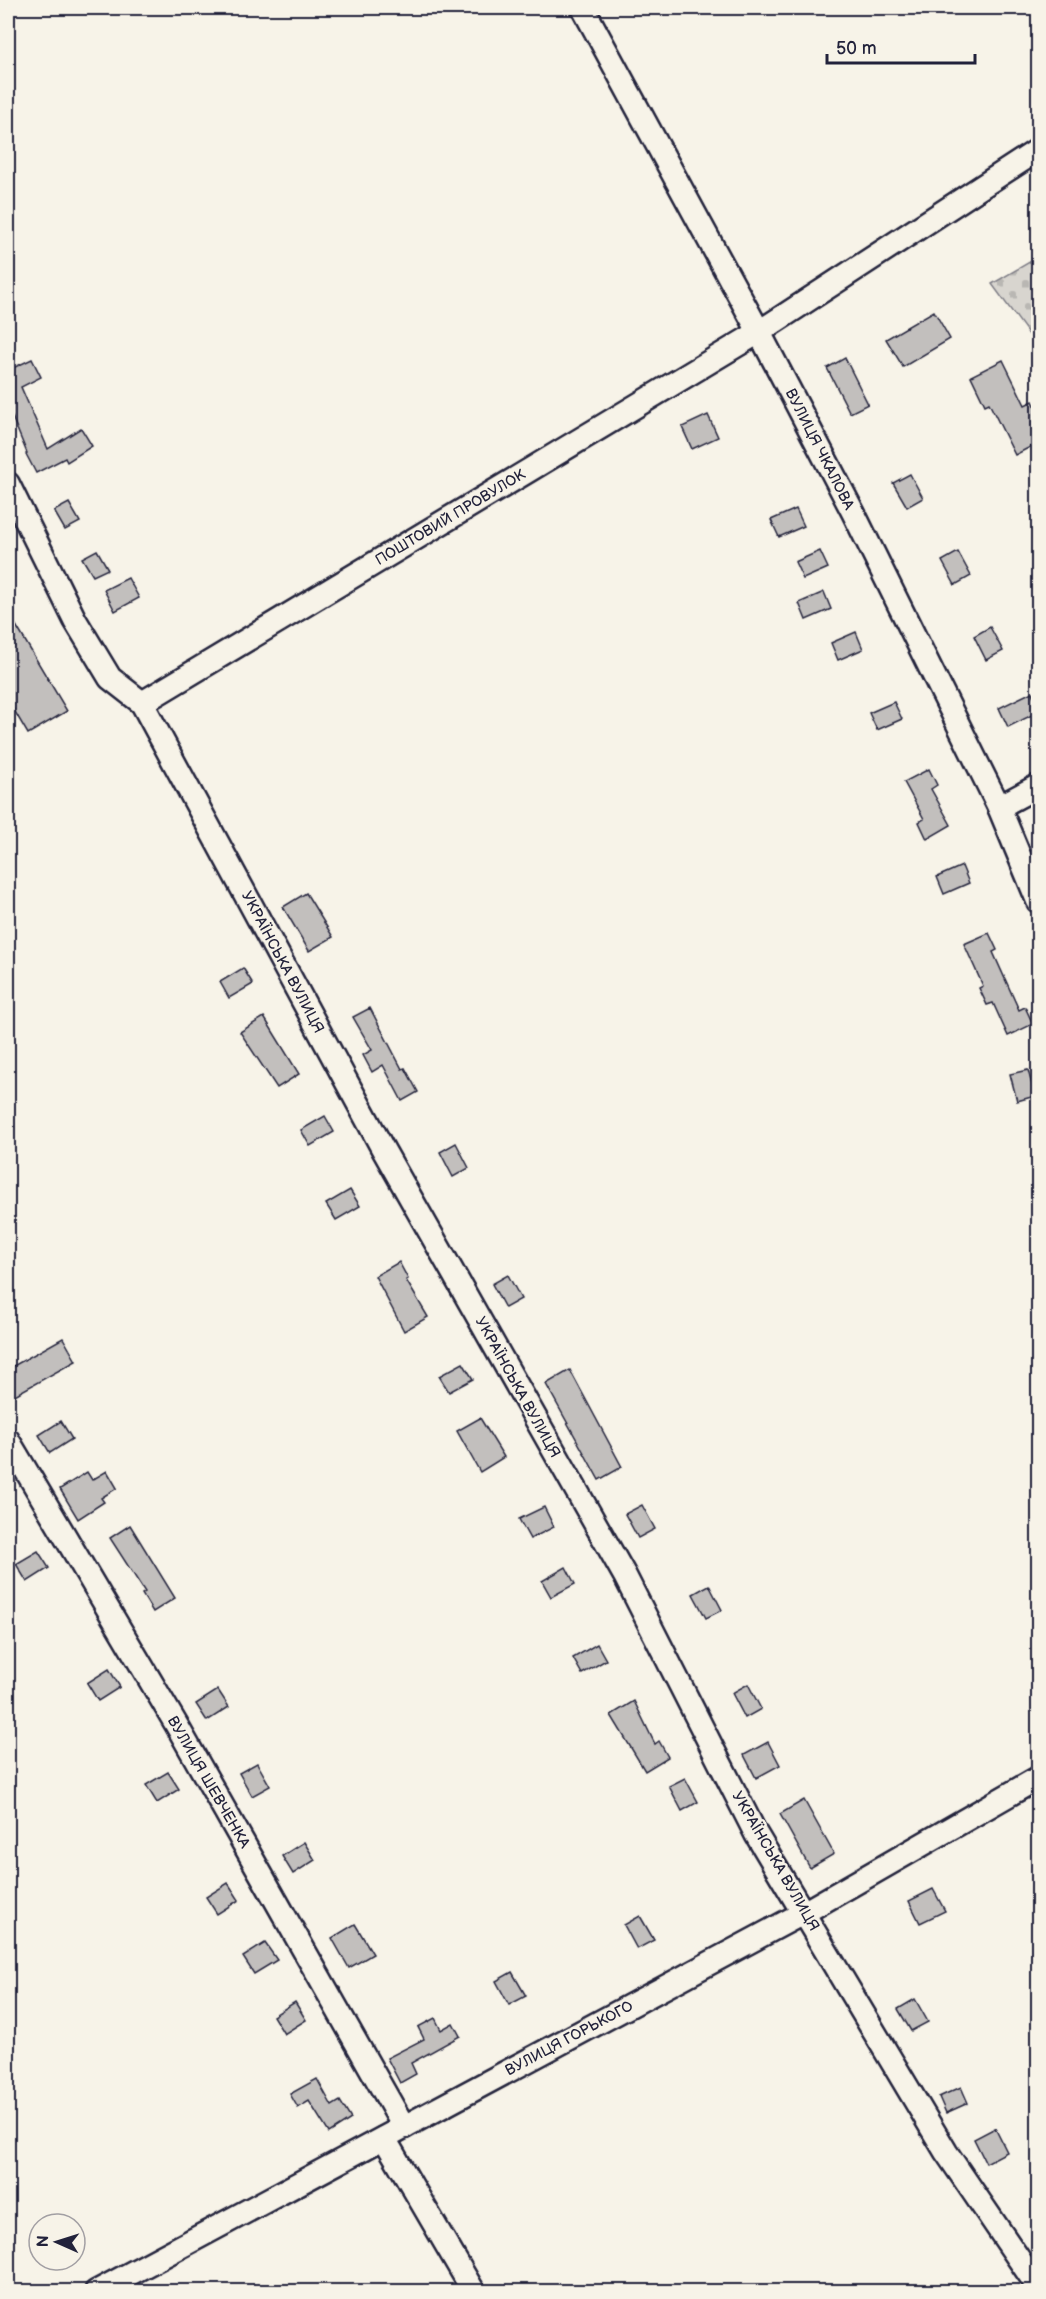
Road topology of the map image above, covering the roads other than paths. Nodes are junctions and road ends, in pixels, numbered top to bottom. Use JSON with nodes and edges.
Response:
{"nodes":[{"id":1,"x":583,"y":8,"type":"edge"},
{"id":2,"x":1038,"y":150,"type":"edge"},
{"id":3,"x":759,"y":332,"type":"junction"},
{"id":4,"x":8,"y":484,"type":"edge"},
{"id":5,"x":142,"y":703,"type":"junction"},
{"id":6,"x":1038,"y":786,"type":"edge"},
{"id":7,"x":999,"y":807,"type":"junction"},
{"id":8,"x":1038,"y":901,"type":"edge"},
{"id":9,"x":8,"y":1440,"type":"edge"},
{"id":10,"x":1038,"y":1778,"type":"edge"},
{"id":11,"x":805,"y":1912,"type":"junction"},
{"id":12,"x":394,"y":2132,"type":"junction"},
{"id":13,"x":1038,"y":2287,"type":"edge"},
{"id":14,"x":96,"y":2292,"type":"edge"},
{"id":15,"x":474,"y":2292,"type":"edge"}],
"edges":[{"from":1,"to":3,"type":"street","name":"ВУЛИЦЯ ЧКАЛОВА"},
{"from":2,"to":3,"type":"street","name":"ПОШТОВИЙ ПРОВУЛОК"},
{"from":3,"to":5,"type":"street","name":"ПОШТОВИЙ ПРОВУЛОК"},
{"from":3,"to":7,"type":"street","name":"ВУЛИЦЯ ЧКАЛОВА"},
{"from":4,"to":5,"type":"street","name":"УКРАЇНСЬКА ВУЛИЦЯ"},
{"from":5,"to":11,"type":"street","name":"УКРАЇНСЬКА ВУЛИЦЯ"},
{"from":6,"to":7,"type":"street"},
{"from":7,"to":8,"type":"street","name":"ВУЛИЦЯ ЧКАЛОВА"},
{"from":9,"to":12,"type":"street","name":"ВУЛИЦЯ ШЕВЧЕНКА"},
{"from":10,"to":11,"type":"street","name":"ВУЛИЦЯ ГОРЬКОГО"},
{"from":11,"to":12,"type":"street","name":"ВУЛИЦЯ ГОРЬКОГО"},
{"from":11,"to":13,"type":"street","name":"УКРАЇНСЬКА ВУЛИЦЯ"},
{"from":12,"to":14,"type":"street","name":"ВУЛИЦЯ ГОРЬКОГО"},
{"from":12,"to":15,"type":"street","name":"ВУЛИЦЯ ШЕВЧЕНКА"}]}
